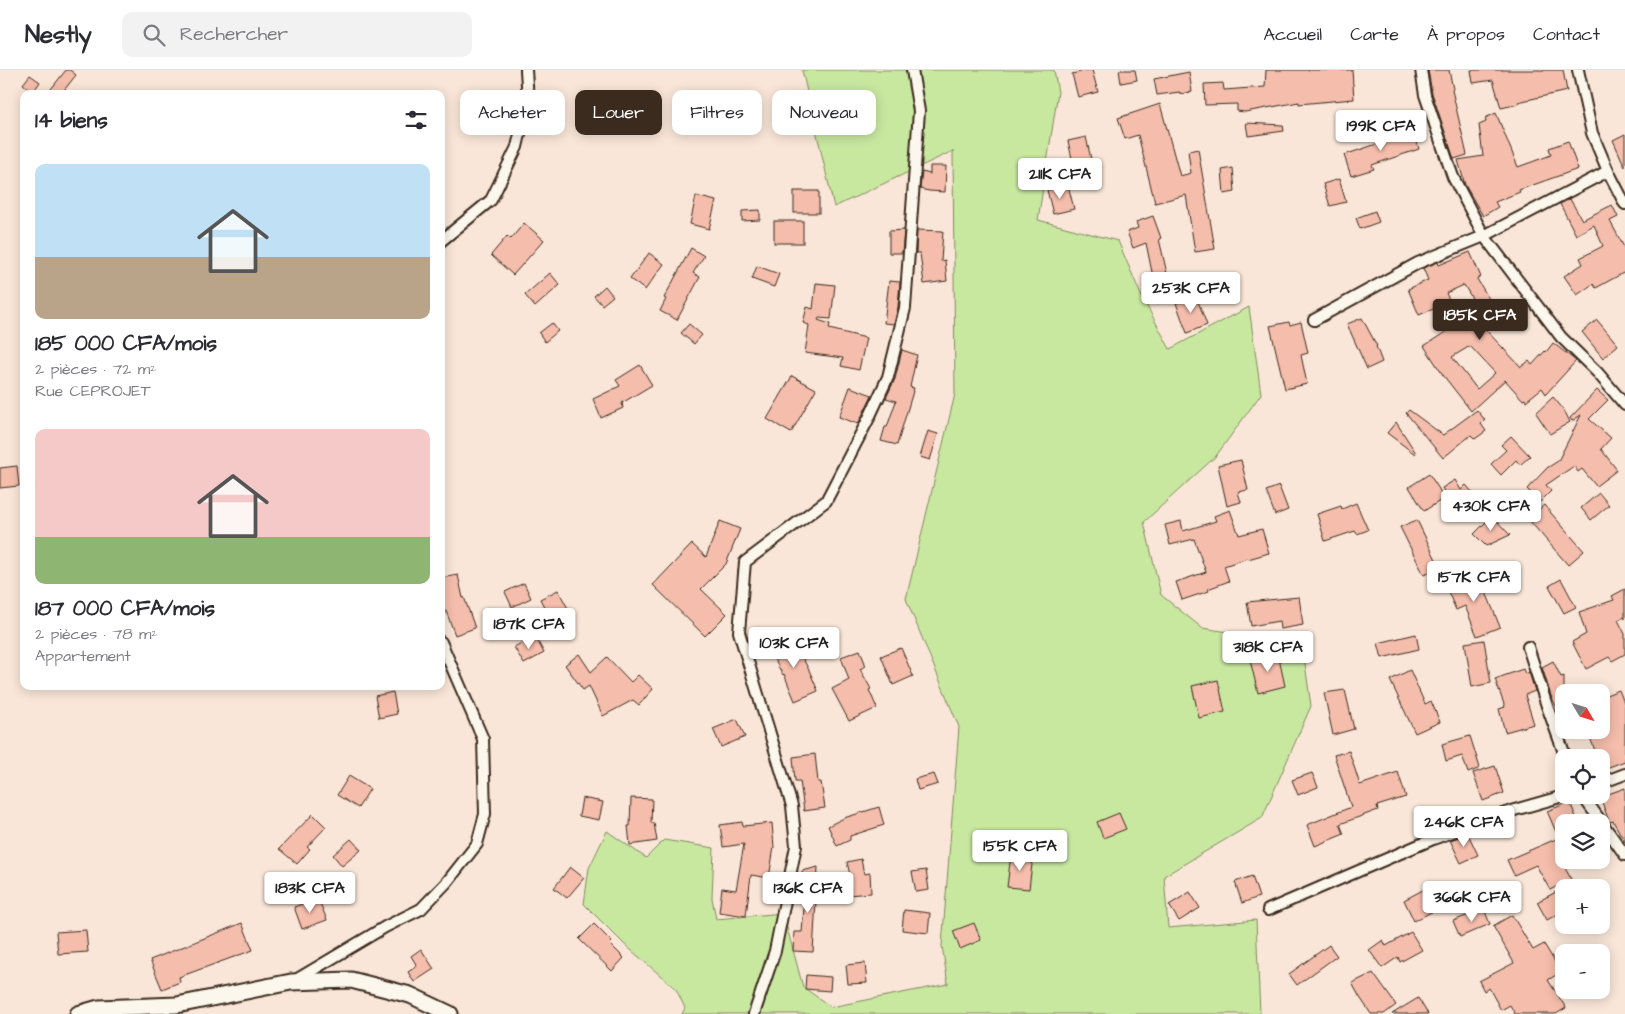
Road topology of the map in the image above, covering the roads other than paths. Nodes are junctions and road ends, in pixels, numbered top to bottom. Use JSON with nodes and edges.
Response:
{"nodes":[{"id":1,"x":526,"y":70,"type":"edge"},
{"id":2,"x":912,"y":70,"type":"edge"},
{"id":3,"x":1421,"y":70,"type":"edge"},
{"id":4,"x":1578,"y":70,"type":"edge"},
{"id":5,"x":1608,"y":171,"type":"junction"},
{"id":6,"x":1625,"y":204,"type":"edge"},
{"id":7,"x":1484,"y":236,"type":"junction"},
{"id":8,"x":445,"y":238,"type":"edge"},
{"id":9,"x":1314,"y":320,"type":"dead end"},
{"id":10,"x":1625,"y":405,"type":"edge"},
{"id":11,"x":1528,"y":647,"type":"dead end"},
{"id":12,"x":445,"y":651,"type":"edge"},
{"id":13,"x":1563,"y":749,"type":"edge"},
{"id":14,"x":1625,"y":774,"type":"edge"},
{"id":15,"x":1610,"y":780,"type":"edge"},
{"id":16,"x":1555,"y":798,"type":"edge"},
{"id":17,"x":1588,"y":804,"type":"edge"},
{"id":18,"x":1625,"y":855,"type":"edge"},
{"id":19,"x":1268,"y":910,"type":"dead end"},
{"id":20,"x":291,"y":982,"type":"junction"},
{"id":21,"x":78,"y":1014,"type":"edge"},
{"id":22,"x":450,"y":1014,"type":"edge"},
{"id":23,"x":754,"y":1014,"type":"edge"}],
"edges":[{"from":1,"to":8,"type":"street"},
{"from":2,"to":23,"type":"street"},
{"from":3,"to":7,"type":"street"},
{"from":4,"to":5,"type":"street"},
{"from":5,"to":6,"type":"street"},
{"from":5,"to":7,"type":"street"},
{"from":7,"to":9,"type":"street"},
{"from":7,"to":10,"type":"street"},
{"from":11,"to":13,"type":"street"},
{"from":12,"to":20,"type":"street"},
{"from":14,"to":15,"type":"street"},
{"from":16,"to":19,"type":"street"},
{"from":17,"to":18,"type":"street"},
{"from":20,"to":21,"type":"street"},
{"from":20,"to":22,"type":"street"}]}
